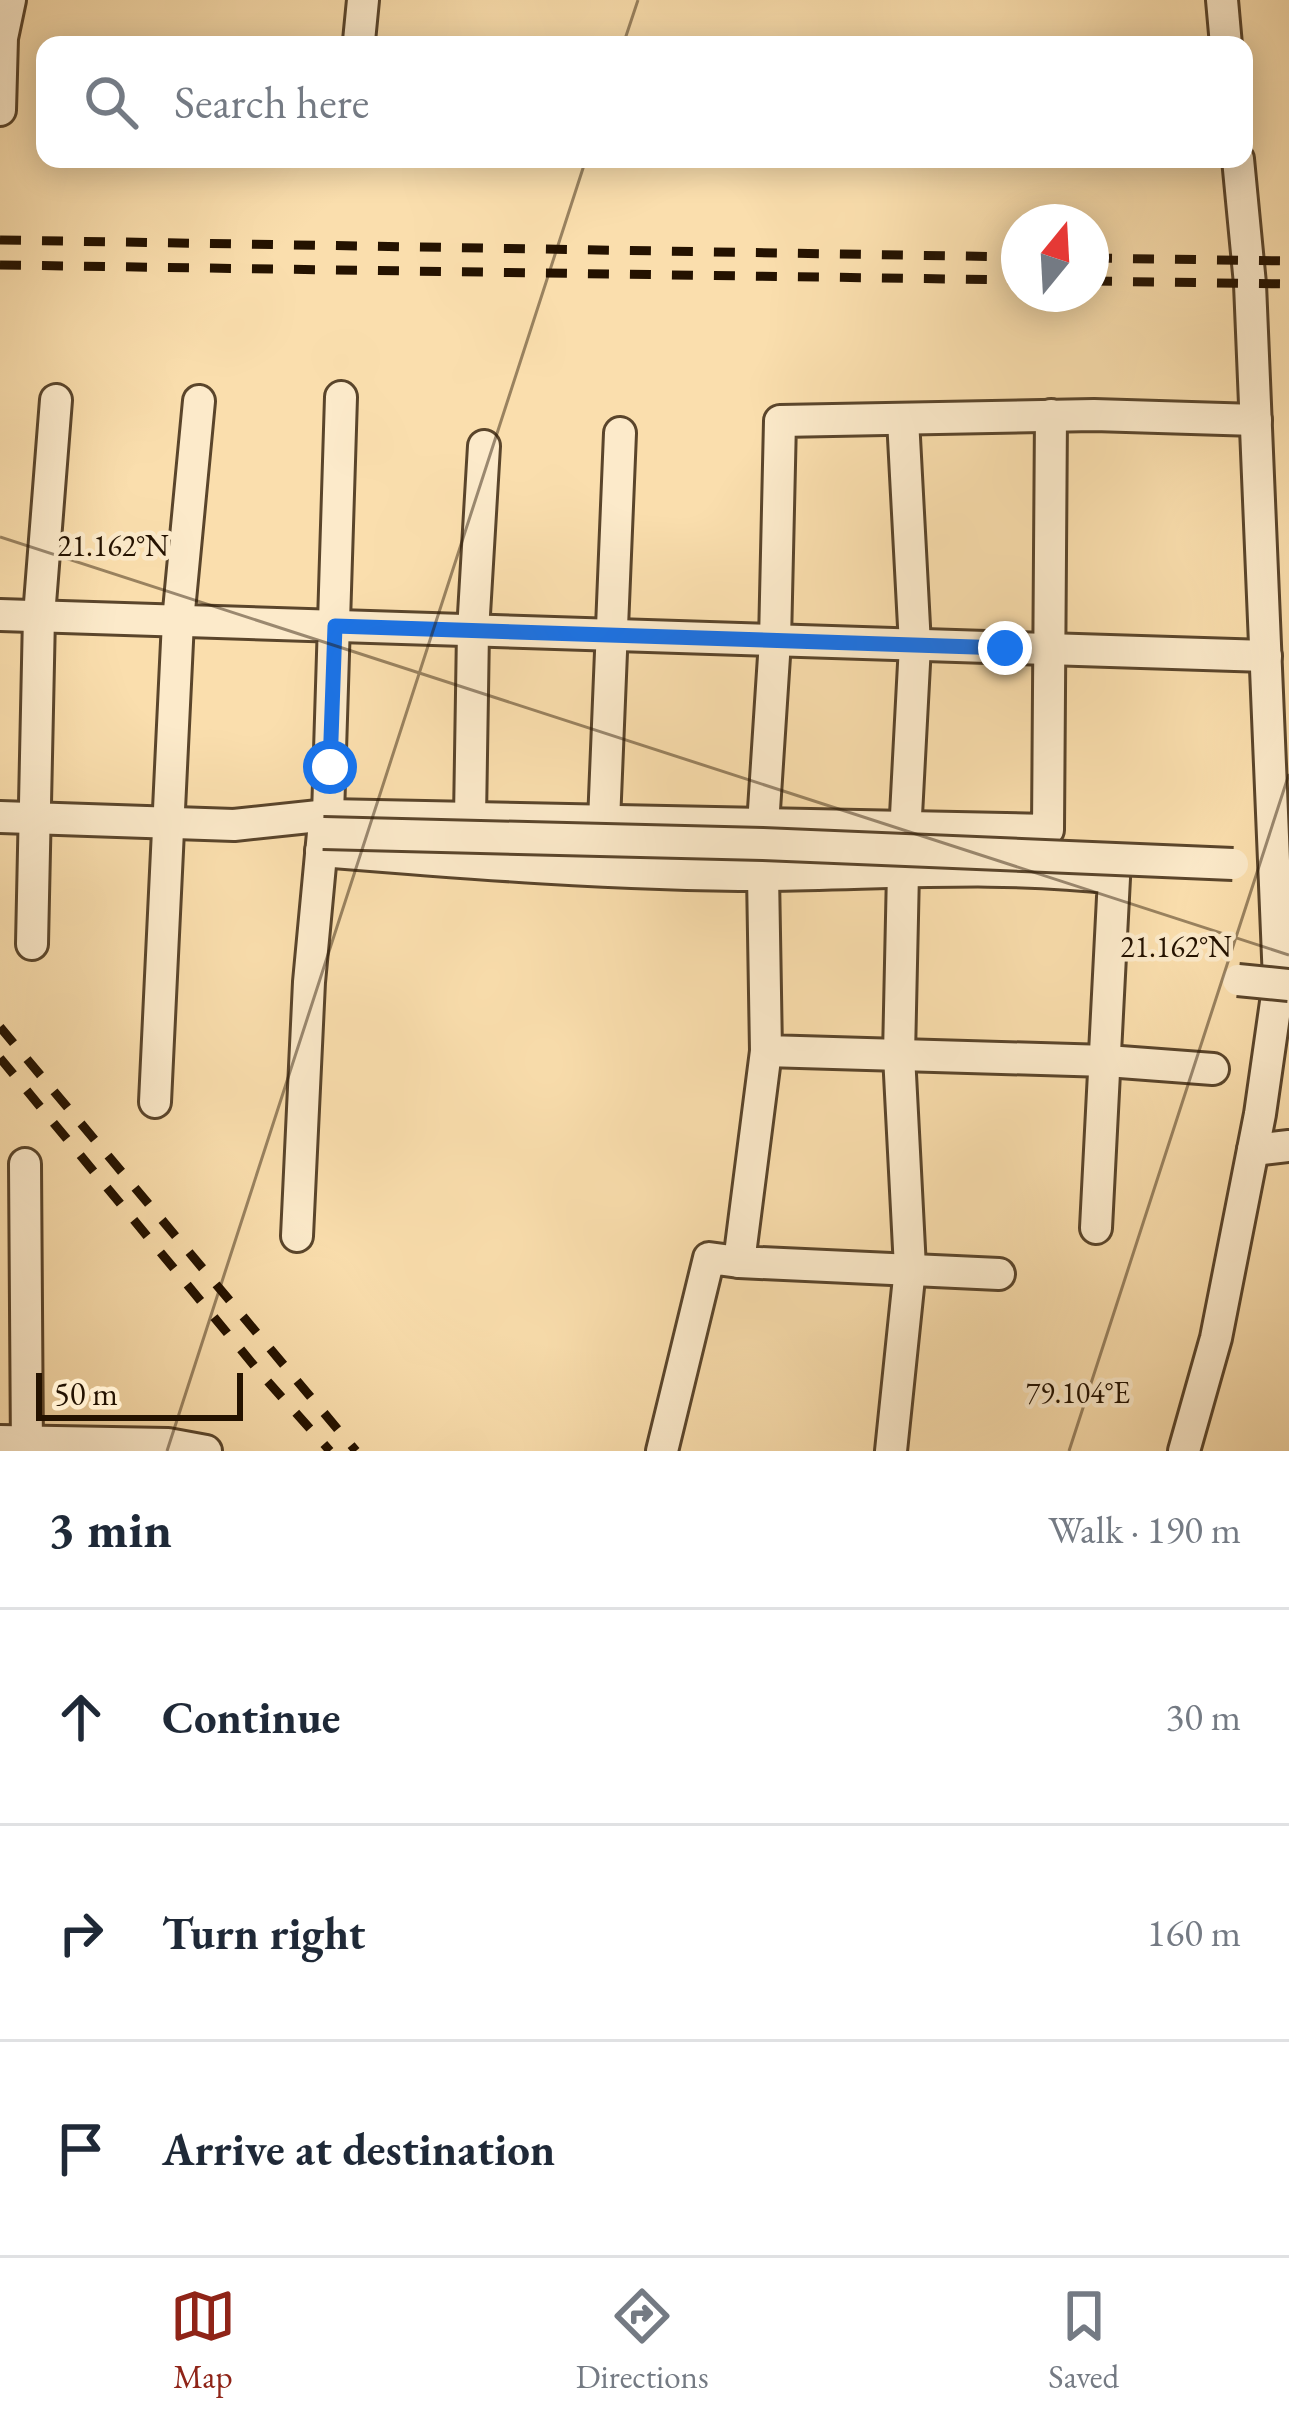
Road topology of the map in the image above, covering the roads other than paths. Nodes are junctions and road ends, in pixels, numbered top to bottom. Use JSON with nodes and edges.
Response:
{"nodes":[{"id":1,"x":10,"y":0,"type":"edge"},
{"id":2,"x":363,"y":0,"type":"edge"},
{"id":3,"x":1222,"y":0,"type":"edge"},
{"id":4,"x":359,"y":36,"type":"edge"},
{"id":5,"x":1225,"y":36,"type":"edge"},
{"id":6,"x":0,"y":110,"type":"edge"},
{"id":7,"x":1239,"y":168,"type":"edge"},
{"id":8,"x":340,"y":397,"type":"dead end"},
{"id":9,"x":56,"y":400,"type":"dead end"},
{"id":10,"x":199,"y":401,"type":"dead end"},
{"id":11,"x":1051,"y":416,"type":"junction"},
{"id":12,"x":903,"y":418,"type":"junction"},
{"id":13,"x":1256,"y":420,"type":"junction"},
{"id":14,"x":620,"y":433,"type":"dead end"},
{"id":15,"x":484,"y":446,"type":"dead end"},
{"id":16,"x":0,"y":615,"type":"edge"},
{"id":17,"x":39,"y":616,"type":"junction"},
{"id":18,"x":1277,"y":618,"type":"edge"},
{"id":19,"x":178,"y":621,"type":"junction"},
{"id":20,"x":335,"y":626,"type":"junction"},
{"id":21,"x":473,"y":631,"type":"junction"},
{"id":22,"x":614,"y":636,"type":"junction"},
{"id":23,"x":776,"y":641,"type":"junction"},
{"id":24,"x":915,"y":645,"type":"junction"},
{"id":25,"x":1050,"y":650,"type":"junction"},
{"id":26,"x":1266,"y":656,"type":"junction"},
{"id":27,"x":0,"y":817,"type":"edge"},
{"id":28,"x":32,"y":818,"type":"junction"},
{"id":29,"x":470,"y":818,"type":"junction"},
{"id":30,"x":169,"y":820,"type":"junction"},
{"id":31,"x":604,"y":821,"type":"junction"},
{"id":32,"x":764,"y":825,"type":"junction"},
{"id":33,"x":908,"y":828,"type":"junction"},
{"id":34,"x":324,"y":833,"type":"junction"},
{"id":35,"x":1233,"y":865,"type":"dead end"},
{"id":36,"x":903,"y":872,"type":"junction"},
{"id":37,"x":763,"y":874,"type":"junction"},
{"id":38,"x":32,"y":944,"type":"dead end"},
{"id":39,"x":1238,"y":980,"type":"dead end"},
{"id":40,"x":1285,"y":995,"type":"edge"},
{"id":41,"x":766,"y":1052,"type":"junction"},
{"id":42,"x":899,"y":1055,"type":"junction"},
{"id":43,"x":1107,"y":1061,"type":"junction"},
{"id":44,"x":1213,"y":1069,"type":"dead end"},
{"id":45,"x":155,"y":1102,"type":"dead end"},
{"id":46,"x":1289,"y":1146,"type":"edge"},
{"id":47,"x":1253,"y":1150,"type":"junction"},
{"id":48,"x":25,"y":1164,"type":"dead end"},
{"id":49,"x":1096,"y":1228,"type":"dead end"},
{"id":50,"x":297,"y":1236,"type":"dead end"},
{"id":51,"x":739,"y":1262,"type":"junction"},
{"id":52,"x":910,"y":1268,"type":"junction"},
{"id":53,"x":999,"y":1274,"type":"dead end"},
{"id":54,"x":18,"y":1444,"type":"edge"},
{"id":55,"x":100,"y":1447,"type":"edge"},
{"id":56,"x":168,"y":1447,"type":"edge"},
{"id":57,"x":1188,"y":1450,"type":"edge"},
{"id":58,"x":206,"y":1451,"type":"edge"},
{"id":59,"x":662,"y":1451,"type":"edge"},
{"id":60,"x":891,"y":1451,"type":"edge"}],
"edges":[{"from":1,"to":6,"type":"street"},
{"from":2,"to":4,"type":"street"},
{"from":3,"to":5,"type":"street"},
{"from":7,"to":13,"type":"street"},
{"from":8,"to":20,"type":"street"},
{"from":9,"to":17,"type":"street"},
{"from":10,"to":19,"type":"street"},
{"from":11,"to":12,"type":"street"},
{"from":11,"to":13,"type":"street"},
{"from":11,"to":25,"type":"street"},
{"from":12,"to":23,"type":"street"},
{"from":12,"to":24,"type":"street"},
{"from":13,"to":18,"type":"street"},
{"from":14,"to":22,"type":"street"},
{"from":15,"to":21,"type":"street"},
{"from":16,"to":17,"type":"street"},
{"from":17,"to":19,"type":"street"},
{"from":17,"to":28,"type":"street"},
{"from":18,"to":26,"type":"street"},
{"from":19,"to":20,"type":"street"},
{"from":19,"to":30,"type":"street"},
{"from":20,"to":21,"type":"street"},
{"from":20,"to":34,"type":"street"},
{"from":21,"to":22,"type":"street"},
{"from":21,"to":29,"type":"street"},
{"from":22,"to":23,"type":"street"},
{"from":22,"to":31,"type":"street"},
{"from":23,"to":24,"type":"street"},
{"from":23,"to":32,"type":"street"},
{"from":24,"to":25,"type":"street"},
{"from":24,"to":33,"type":"street"},
{"from":25,"to":26,"type":"street"},
{"from":25,"to":33,"type":"street"},
{"from":26,"to":40,"type":"street"},
{"from":27,"to":28,"type":"street"},
{"from":28,"to":30,"type":"street"},
{"from":28,"to":38,"type":"street"},
{"from":29,"to":31,"type":"street"},
{"from":29,"to":34,"type":"street"},
{"from":30,"to":34,"type":"street"},
{"from":30,"to":45,"type":"street"},
{"from":31,"to":32,"type":"street"},
{"from":32,"to":33,"type":"street"},
{"from":33,"to":36,"type":"street"},
{"from":34,"to":35,"type":"street","bridge":true},
{"from":34,"to":37,"type":"street"},
{"from":34,"to":50,"type":"street"},
{"from":36,"to":37,"type":"street"},
{"from":36,"to":42,"type":"street"},
{"from":36,"to":43,"type":"street"},
{"from":37,"to":41,"type":"street"},
{"from":39,"to":40,"type":"street","bridge":true},
{"from":40,"to":47,"type":"street"},
{"from":41,"to":42,"type":"street"},
{"from":41,"to":51,"type":"street"},
{"from":42,"to":43,"type":"street"},
{"from":42,"to":52,"type":"street"},
{"from":43,"to":44,"type":"street"},
{"from":43,"to":49,"type":"street"},
{"from":46,"to":47,"type":"street"},
{"from":47,"to":57,"type":"street"},
{"from":48,"to":54,"type":"street"},
{"from":51,"to":52,"type":"street"},
{"from":51,"to":59,"type":"street"},
{"from":52,"to":53,"type":"street"},
{"from":52,"to":60,"type":"street"},
{"from":54,"to":55,"type":"street"},
{"from":55,"to":56,"type":"street"},
{"from":56,"to":58,"type":"street"}]}
